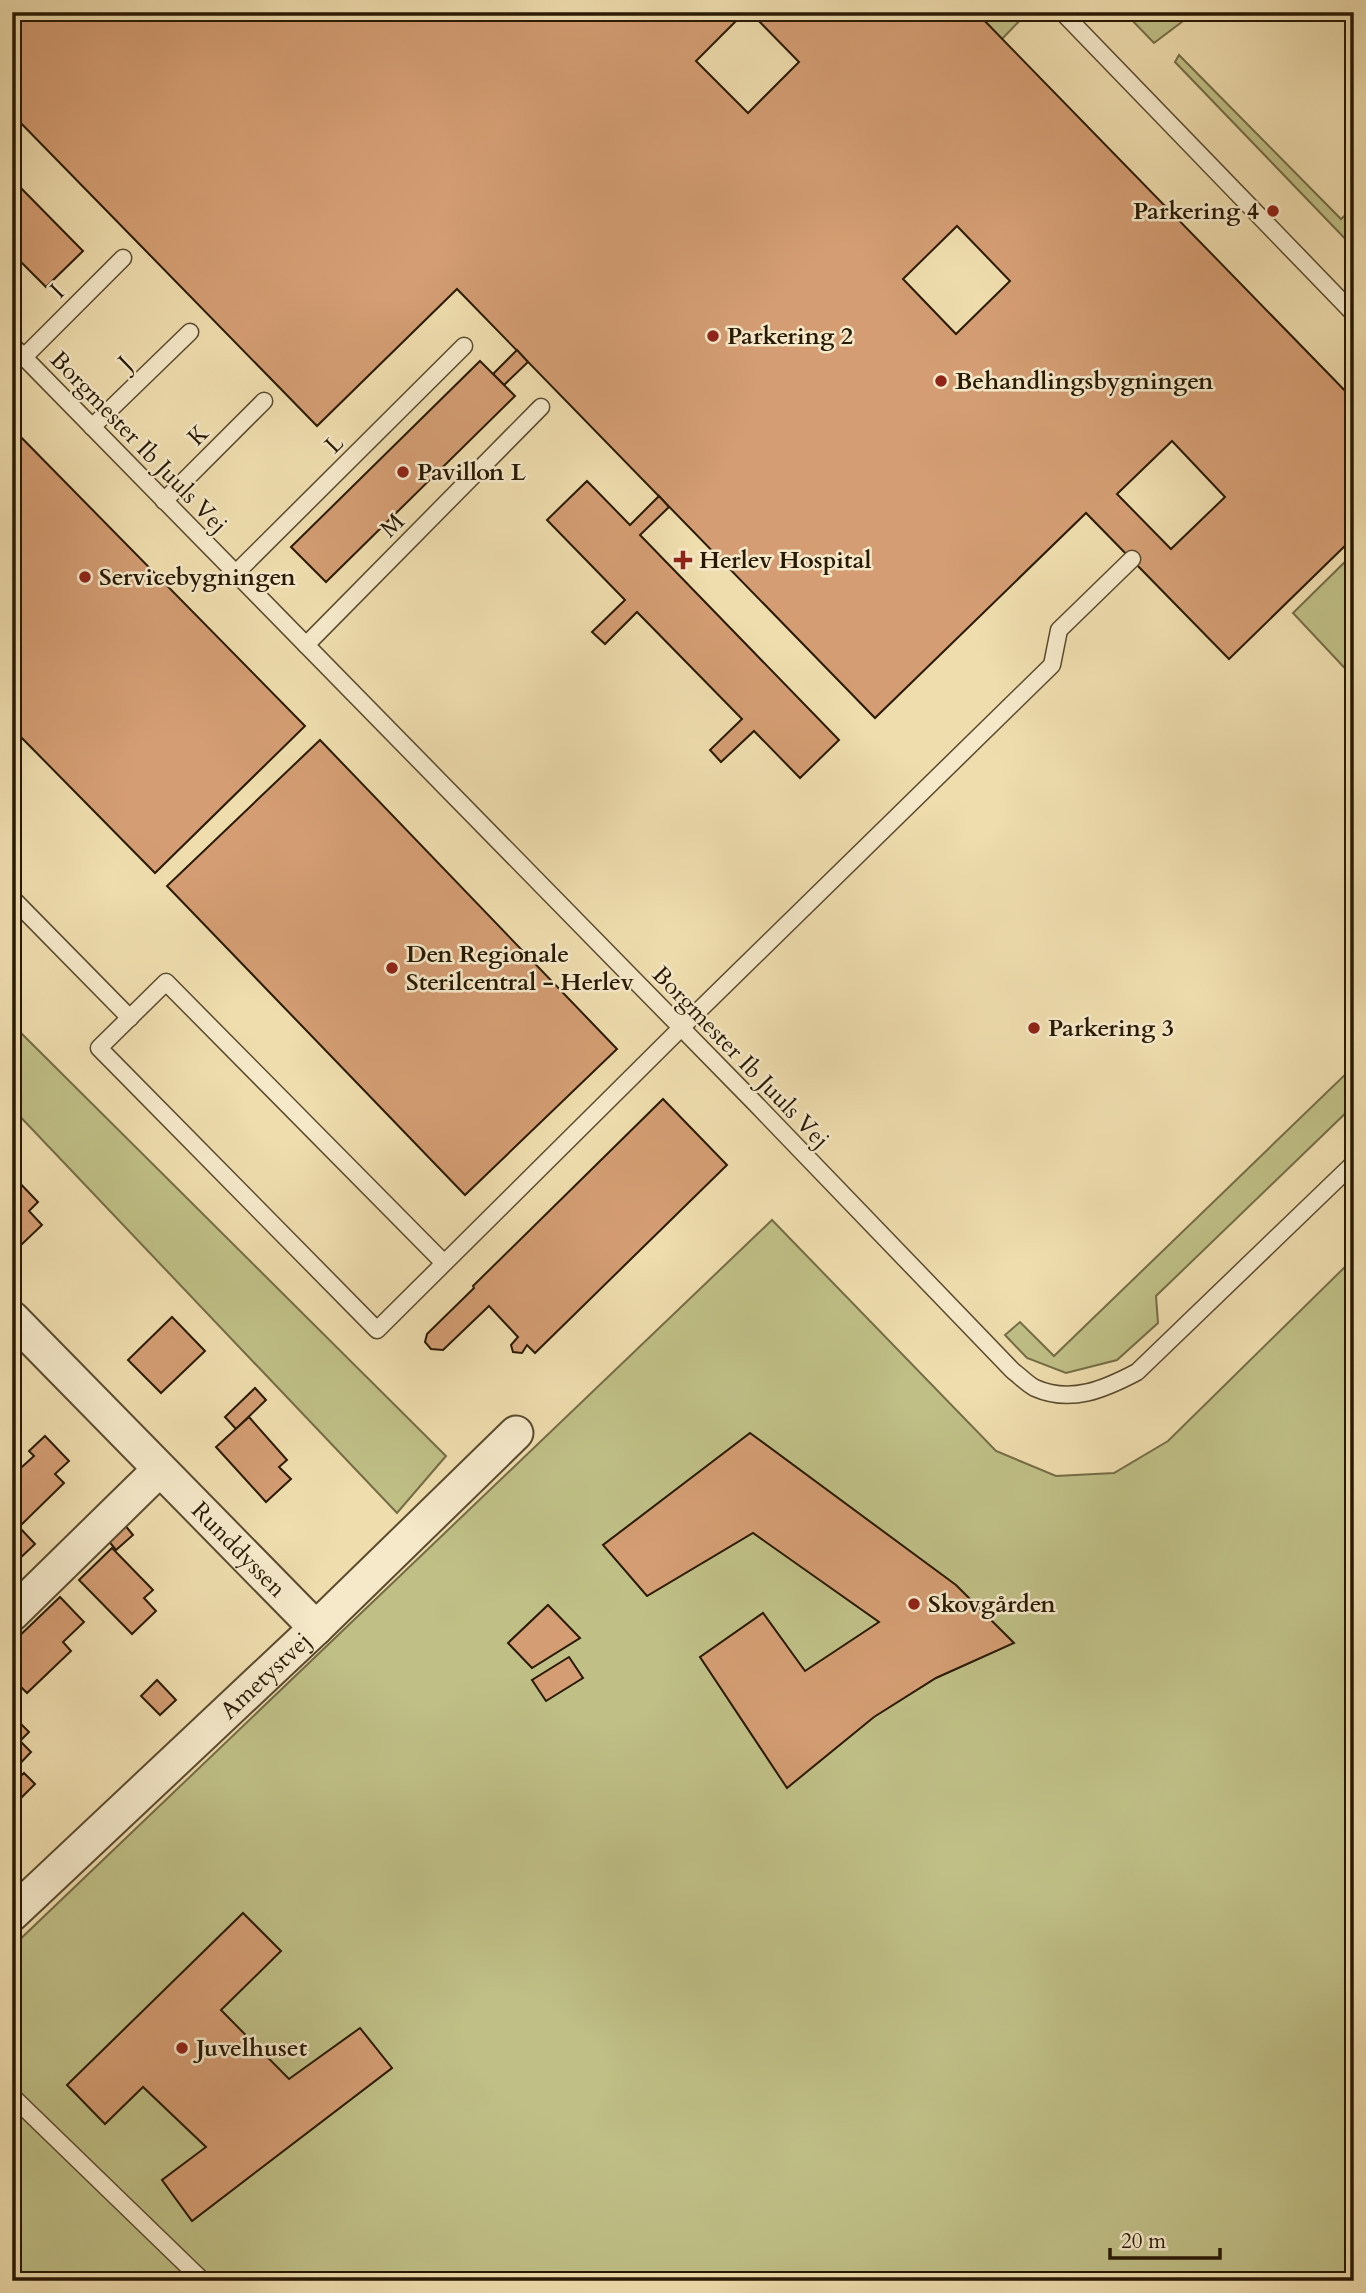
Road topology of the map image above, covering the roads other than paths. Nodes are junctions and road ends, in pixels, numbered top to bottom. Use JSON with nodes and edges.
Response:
{"nodes":[{"id":1,"x":1062,"y":12,"type":"edge"},
{"id":2,"x":123,"y":258,"type":"dead end"},
{"id":3,"x":1354,"y":314,"type":"edge"},
{"id":4,"x":190,"y":332,"type":"dead end"},
{"id":5,"x":464,"y":346,"type":"dead end"},
{"id":6,"x":18,"y":351,"type":"edge"},
{"id":7,"x":264,"y":401,"type":"dead end"},
{"id":8,"x":541,"y":407,"type":"dead end"},
{"id":9,"x":92,"y":427,"type":"junction"},
{"id":10,"x":164,"y":501,"type":"junction"},
{"id":11,"x":1132,"y":559,"type":"dead end"},
{"id":12,"x":236,"y":573,"type":"junction"},
{"id":13,"x":306,"y":645,"type":"junction"},
{"id":14,"x":12,"y":898,"type":"edge"},
{"id":15,"x":130,"y":1017,"type":"junction"},
{"id":16,"x":681,"y":1028,"type":"junction"},
{"id":17,"x":1354,"y":1163,"type":"edge"},
{"id":18,"x":444,"y":1263,"type":"junction"},
{"id":19,"x":12,"y":1318,"type":"edge"},
{"id":20,"x":516,"y":1433,"type":"dead end"},
{"id":21,"x":159,"y":1470,"type":"junction"},
{"id":22,"x":12,"y":1614,"type":"edge"},
{"id":23,"x":316,"y":1628,"type":"junction"},
{"id":24,"x":12,"y":1914,"type":"edge"},
{"id":25,"x":12,"y":2096,"type":"edge"},
{"id":26,"x":203,"y":2281,"type":"edge"}],
"edges":[{"from":1,"to":3,"type":"lane"},
{"from":2,"to":6,"type":"lane","name":"I"},
{"from":4,"to":9,"type":"lane","name":"J"},
{"from":5,"to":12,"type":"lane","name":"L"},
{"from":6,"to":9,"type":"lane","name":"Borgmester Ib Juuls Vej"},
{"from":7,"to":10,"type":"lane","name":"K"},
{"from":8,"to":13,"type":"lane","name":"M"},
{"from":9,"to":10,"type":"lane","name":"Borgmester Ib Juuls Vej"},
{"from":10,"to":12,"type":"lane","name":"Borgmester Ib Juuls Vej"},
{"from":11,"to":16,"type":"lane"},
{"from":12,"to":13,"type":"lane","name":"Borgmester Ib Juuls Vej"},
{"from":13,"to":16,"type":"lane","name":"Borgmester Ib Juuls Vej"},
{"from":14,"to":15,"type":"lane"},
{"from":15,"to":18,"type":"lane"},
{"from":15,"to":18,"type":"lane"},
{"from":16,"to":17,"type":"lane","name":"Borgmester Ib Juuls Vej"},
{"from":16,"to":18,"type":"lane"},
{"from":19,"to":21,"type":"street","name":"Runddyssen"},
{"from":20,"to":23,"type":"street","name":"Ametystvej"},
{"from":21,"to":22,"type":"street"},
{"from":21,"to":23,"type":"street","name":"Runddyssen"},
{"from":23,"to":24,"type":"street","name":"Ametystvej"},
{"from":25,"to":26,"type":"lane"}]}
